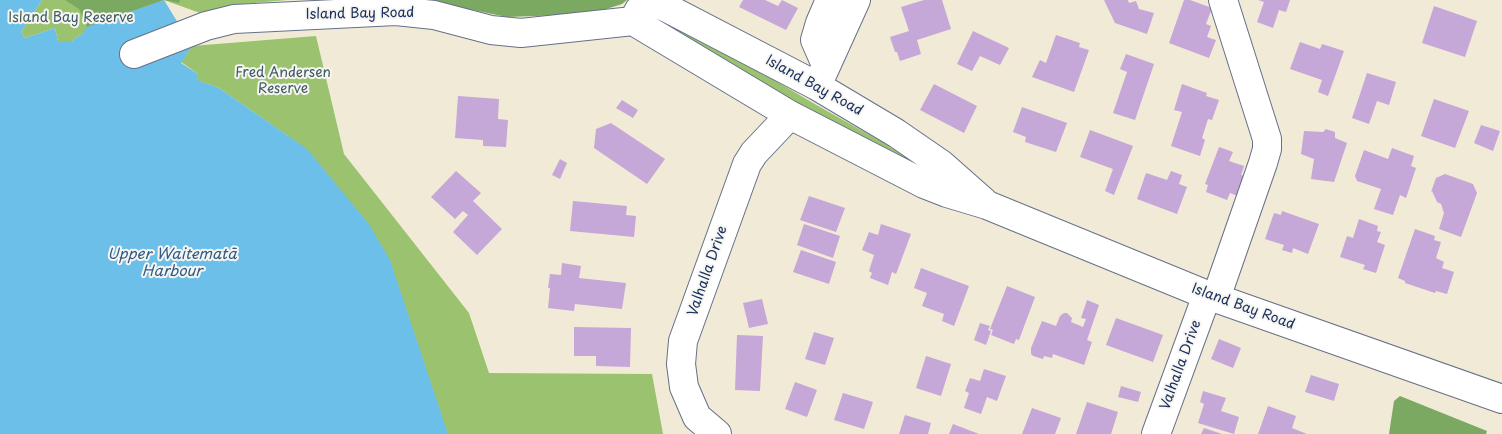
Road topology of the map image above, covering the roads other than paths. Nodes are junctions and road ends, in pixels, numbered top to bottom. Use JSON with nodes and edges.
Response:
{"nodes":[{"id":1,"x":830,"y":0,"type":"edge"},
{"id":2,"x":856,"y":0,"type":"edge"},
{"id":3,"x":1223,"y":0,"type":"edge"},
{"id":4,"x":633,"y":21,"type":"junction"},
{"id":5,"x":134,"y":54,"type":"dead end"},
{"id":6,"x":822,"y":75,"type":"junction"},
{"id":7,"x":790,"y":115,"type":"junction"},
{"id":8,"x":987,"y":205,"type":"junction"},
{"id":9,"x":1211,"y":297,"type":"junction"},
{"id":10,"x":1502,"y":399,"type":"edge"},
{"id":11,"x":718,"y":434,"type":"edge"},
{"id":12,"x":1156,"y":434,"type":"edge"}],
"edges":[{"from":1,"to":6,"type":"street"},
{"from":2,"to":6,"type":"street"},
{"from":3,"to":9,"type":"street","name":"Valhalla Drive"},
{"from":4,"to":5,"type":"street","name":"Island Bay Road"},
{"from":4,"to":6,"type":"street","name":"Island Bay Road"},
{"from":4,"to":7,"type":"street","name":"Island Bay Road"},
{"from":6,"to":8,"type":"street","name":"Island Bay Road"},
{"from":7,"to":8,"type":"street","name":"Island Bay Road"},
{"from":7,"to":11,"type":"street","name":"Valhalla Drive"},
{"from":8,"to":9,"type":"street","name":"Island Bay Road"},
{"from":9,"to":10,"type":"street","name":"Island Bay Road"},
{"from":9,"to":12,"type":"street","name":"Valhalla Drive"}]}
